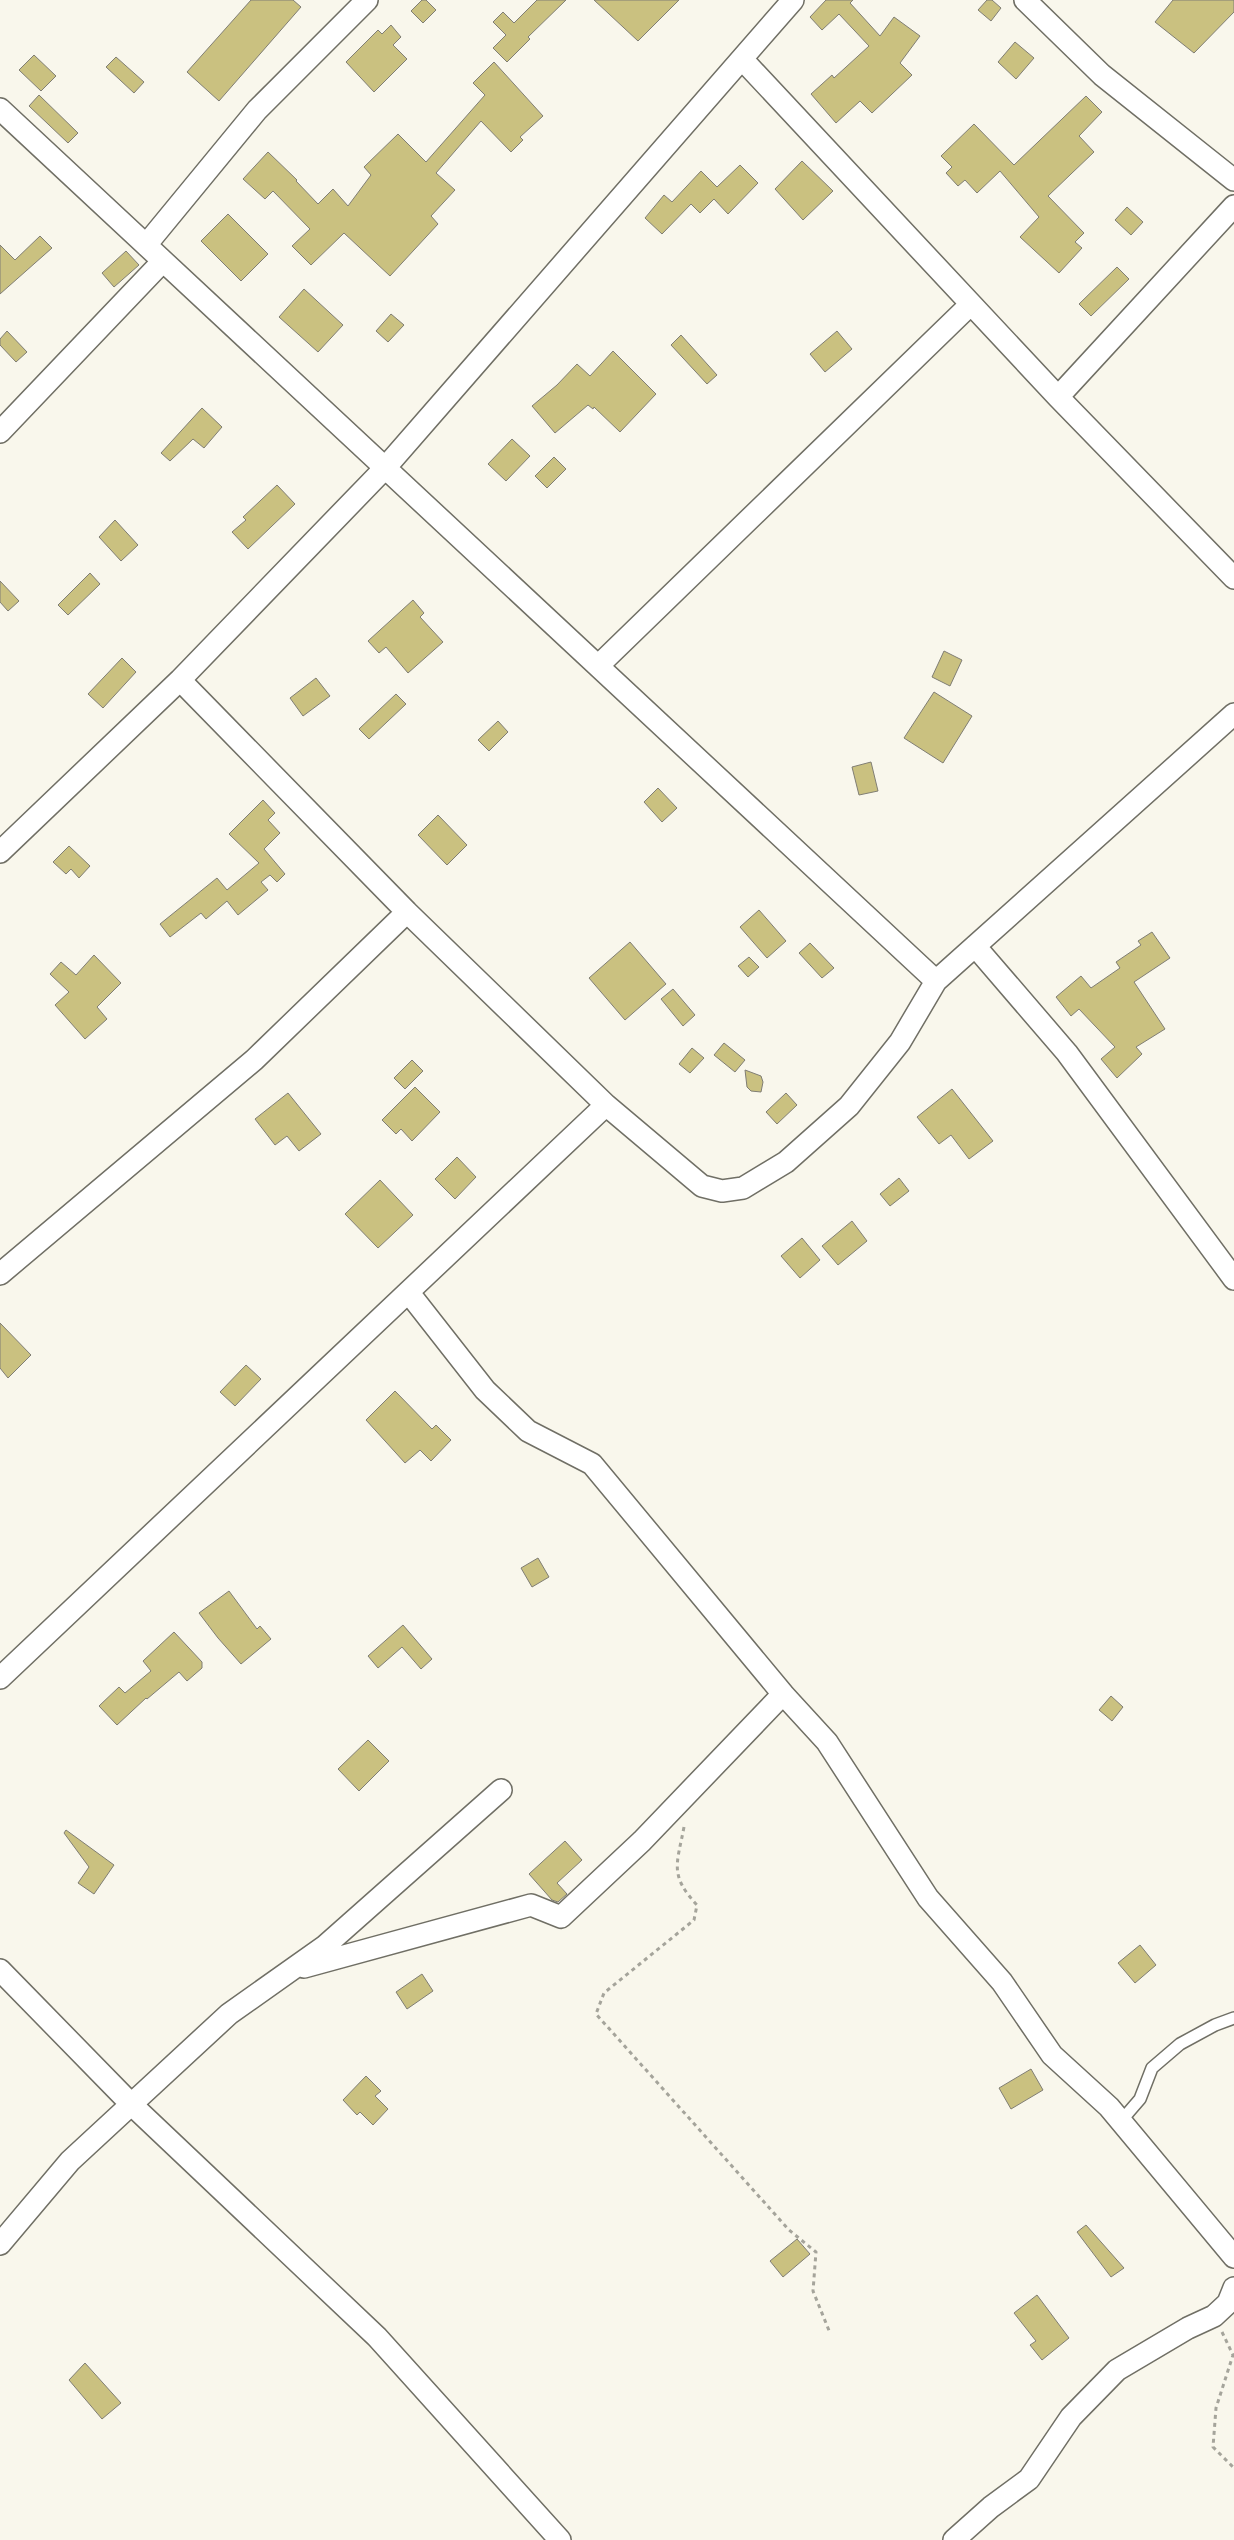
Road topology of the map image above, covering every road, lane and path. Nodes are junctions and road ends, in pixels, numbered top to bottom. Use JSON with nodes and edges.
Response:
{"nodes":[{"id":1,"x":367,"y":0,"type":"edge"},
{"id":2,"x":793,"y":0,"type":"edge"},
{"id":3,"x":1025,"y":0,"type":"edge"},
{"id":4,"x":742,"y":59,"type":"junction"},
{"id":5,"x":0,"y":109,"type":"edge"},
{"id":6,"x":1234,"y":180,"type":"edge"},
{"id":7,"x":1234,"y":206,"type":"edge"},
{"id":8,"x":146,"y":245,"type":"junction"},
{"id":9,"x":163,"y":261,"type":"junction"},
{"id":10,"x":971,"y":304,"type":"junction"},
{"id":11,"x":1058,"y":397,"type":"junction"},
{"id":12,"x":0,"y":432,"type":"edge"},
{"id":13,"x":385,"y":468,"type":"junction"},
{"id":14,"x":1234,"y":578,"type":"edge"},
{"id":15,"x":599,"y":665,"type":"junction"},
{"id":16,"x":180,"y":680,"type":"junction"},
{"id":17,"x":1234,"y":714,"type":"edge"},
{"id":18,"x":0,"y":852,"type":"edge"},
{"id":19,"x":406,"y":912,"type":"junction"},
{"id":20,"x":975,"y":946,"type":"junction"},
{"id":21,"x":936,"y":981,"type":"junction"},
{"id":22,"x":606,"y":1105,"type":"junction"},
{"id":23,"x":0,"y":1274,"type":"edge"},
{"id":24,"x":1234,"y":1280,"type":"edge"},
{"id":25,"x":409,"y":1293,"type":"junction"},
{"id":26,"x":0,"y":1678,"type":"edge"},
{"id":27,"x":783,"y":1694,"type":"junction"},
{"id":28,"x":693,"y":1788,"type":"junction"},
{"id":29,"x":501,"y":1790,"type":"dead end"},
{"id":30,"x":0,"y":1970,"type":"edge"},
{"id":31,"x":290,"y":1970,"type":"junction"},
{"id":32,"x":1234,"y":2018,"type":"edge"},
{"id":33,"x":131,"y":2104,"type":"junction"},
{"id":34,"x":1121,"y":2121,"type":"junction"},
{"id":35,"x":0,"y":2244,"type":"edge"},
{"id":36,"x":1234,"y":2257,"type":"edge"},
{"id":37,"x":1234,"y":2288,"type":"edge"},
{"id":38,"x":1214,"y":2316,"type":"junction"},
{"id":39,"x":830,"y":2333,"type":"dead end"},
{"id":40,"x":1234,"y":2468,"type":"edge"},
{"id":41,"x":560,"y":2540,"type":"edge"},
{"id":42,"x":954,"y":2540,"type":"edge"}],
"edges":[{"from":1,"to":8,"type":"street"},
{"from":2,"to":4,"type":"street"},
{"from":3,"to":6,"type":"street"},
{"from":4,"to":10,"type":"street"},
{"from":4,"to":13,"type":"street"},
{"from":5,"to":8,"type":"street"},
{"from":7,"to":11,"type":"street"},
{"from":8,"to":9,"type":"street"},
{"from":9,"to":12,"type":"street"},
{"from":9,"to":13,"type":"street"},
{"from":10,"to":11,"type":"street"},
{"from":10,"to":15,"type":"street"},
{"from":11,"to":14,"type":"street"},
{"from":13,"to":15,"type":"street"},
{"from":13,"to":16,"type":"street"},
{"from":15,"to":21,"type":"street"},
{"from":16,"to":18,"type":"street"},
{"from":16,"to":19,"type":"street"},
{"from":17,"to":20,"type":"street"},
{"from":19,"to":22,"type":"street"},
{"from":19,"to":23,"type":"street"},
{"from":20,"to":21,"type":"street"},
{"from":20,"to":24,"type":"street"},
{"from":21,"to":22,"type":"street"},
{"from":22,"to":25,"type":"street"},
{"from":25,"to":26,"type":"street"},
{"from":25,"to":27,"type":"street"},
{"from":27,"to":28,"type":"street"},
{"from":27,"to":34,"type":"street"},
{"from":28,"to":31,"type":"street"},
{"from":28,"to":39,"type":"path"},
{"from":29,"to":31,"type":"street"},
{"from":30,"to":33,"type":"street"},
{"from":31,"to":33,"type":"street"},
{"from":32,"to":34,"type":"lane"},
{"from":33,"to":35,"type":"street"},
{"from":33,"to":41,"type":"street"},
{"from":34,"to":36,"type":"street"},
{"from":37,"to":38,"type":"street"},
{"from":38,"to":40,"type":"path"},
{"from":38,"to":42,"type":"street"}]}
